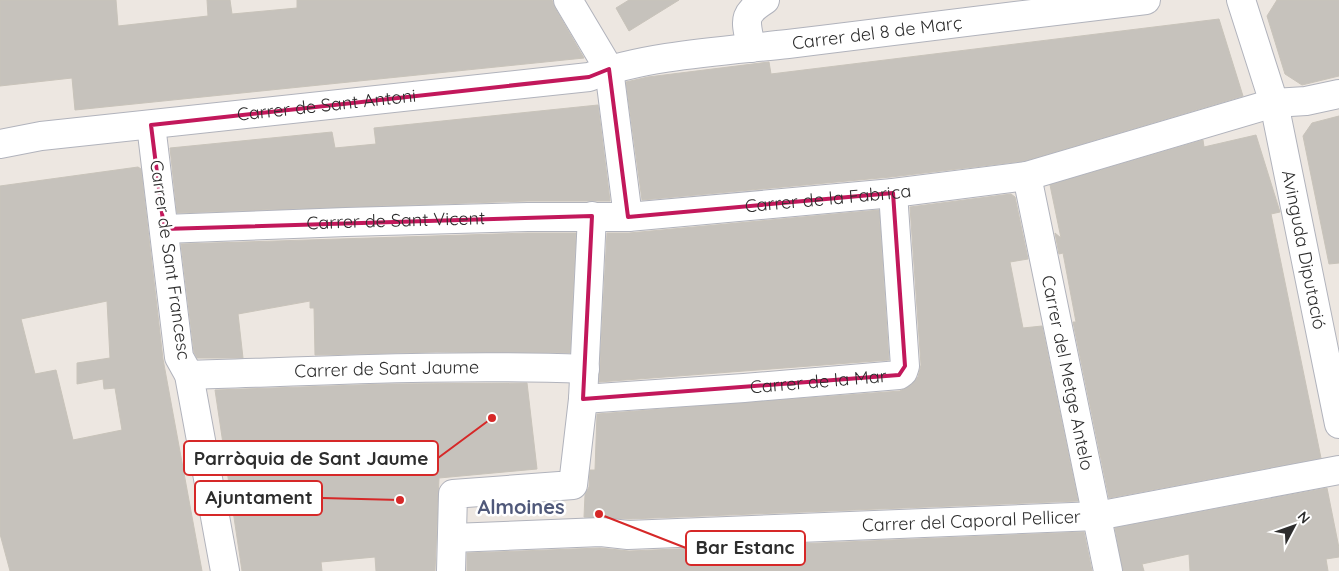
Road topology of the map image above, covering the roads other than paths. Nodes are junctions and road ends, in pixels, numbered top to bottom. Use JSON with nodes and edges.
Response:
{"nodes":[{"id":1,"x":568,"y":0,"type":"edge"},
{"id":2,"x":764,"y":0,"type":"edge"},
{"id":3,"x":1146,"y":0,"type":"edge"},
{"id":4,"x":1241,"y":0,"type":"edge"},
{"id":5,"x":751,"y":48,"type":"junction"},
{"id":6,"x":609,"y":69,"type":"junction"},
{"id":7,"x":1339,"y":94,"type":"edge"},
{"id":8,"x":1274,"y":103,"type":"junction"},
{"id":9,"x":151,"y":125,"type":"junction"},
{"id":10,"x":0,"y":144,"type":"edge"},
{"id":11,"x":1027,"y":176,"type":"junction"},
{"id":12,"x":893,"y":193,"type":"junction"},
{"id":13,"x":592,"y":216,"type":"junction"},
{"id":14,"x":628,"y":217,"type":"junction"},
{"id":15,"x":164,"y":230,"type":"junction"},
{"id":16,"x":585,"y":369,"type":"junction"},
{"id":17,"x":188,"y":375,"type":"junction"},
{"id":18,"x":583,"y":398,"type":"junction"},
{"id":19,"x":1339,"y":424,"type":"edge"},
{"id":20,"x":1339,"y":470,"type":"edge"},
{"id":21,"x":1097,"y":516,"type":"junction"},
{"id":22,"x":452,"y":538,"type":"junction"},
{"id":23,"x":225,"y":571,"type":"edge"},
{"id":24,"x":451,"y":571,"type":"edge"},
{"id":25,"x":1108,"y":571,"type":"edge"}],
"edges":[{"from":1,"to":6,"type":"street"},
{"from":2,"to":5,"type":"street"},
{"from":3,"to":5,"type":"street","name":"Carrer del 8 de Març"},
{"from":4,"to":8,"type":"street","name":"Avinguda Diputació"},
{"from":5,"to":6,"type":"street","name":"Carrer del 8 de Març"},
{"from":6,"to":9,"type":"street","name":"Carrer de Sant Antoni"},
{"from":6,"to":14,"type":"street"},
{"from":7,"to":8,"type":"street","name":"Carrer de la Fabrica"},
{"from":8,"to":11,"type":"street","name":"Carrer de la Fabrica"},
{"from":8,"to":19,"type":"street","name":"Avinguda Diputació"},
{"from":9,"to":10,"type":"street","name":"Carrer de Sant Antoni"},
{"from":9,"to":15,"type":"street","name":"Carrer de Sant Francesc"},
{"from":11,"to":12,"type":"street","name":"Carrer de la Fabrica"},
{"from":11,"to":21,"type":"street","name":"Carrer del Metge Antelo"},
{"from":12,"to":14,"type":"street","name":"Carrer de la Fabrica"},
{"from":12,"to":18,"type":"street","name":"Carrer de la Mar"},
{"from":13,"to":14,"type":"street","name":"Carrer de Sant Vicent"},
{"from":13,"to":15,"type":"street","name":"Carrer de Sant Vicent"},
{"from":13,"to":16,"type":"street"},
{"from":15,"to":17,"type":"street","name":"Carrer de Sant Francesc"},
{"from":16,"to":17,"type":"street","name":"Carrer de Sant Jaume"},
{"from":16,"to":18,"type":"street"},
{"from":17,"to":23,"type":"street","name":"Carrer de Sant Francesc"},
{"from":18,"to":22,"type":"street"},
{"from":20,"to":21,"type":"street","name":"Carrer del Caporal Pellicer"},
{"from":21,"to":22,"type":"street","name":"Carrer del Caporal Pellicer"},
{"from":21,"to":25,"type":"street","name":"Carrer del Metge Antelo"},
{"from":22,"to":24,"type":"street"}]}
